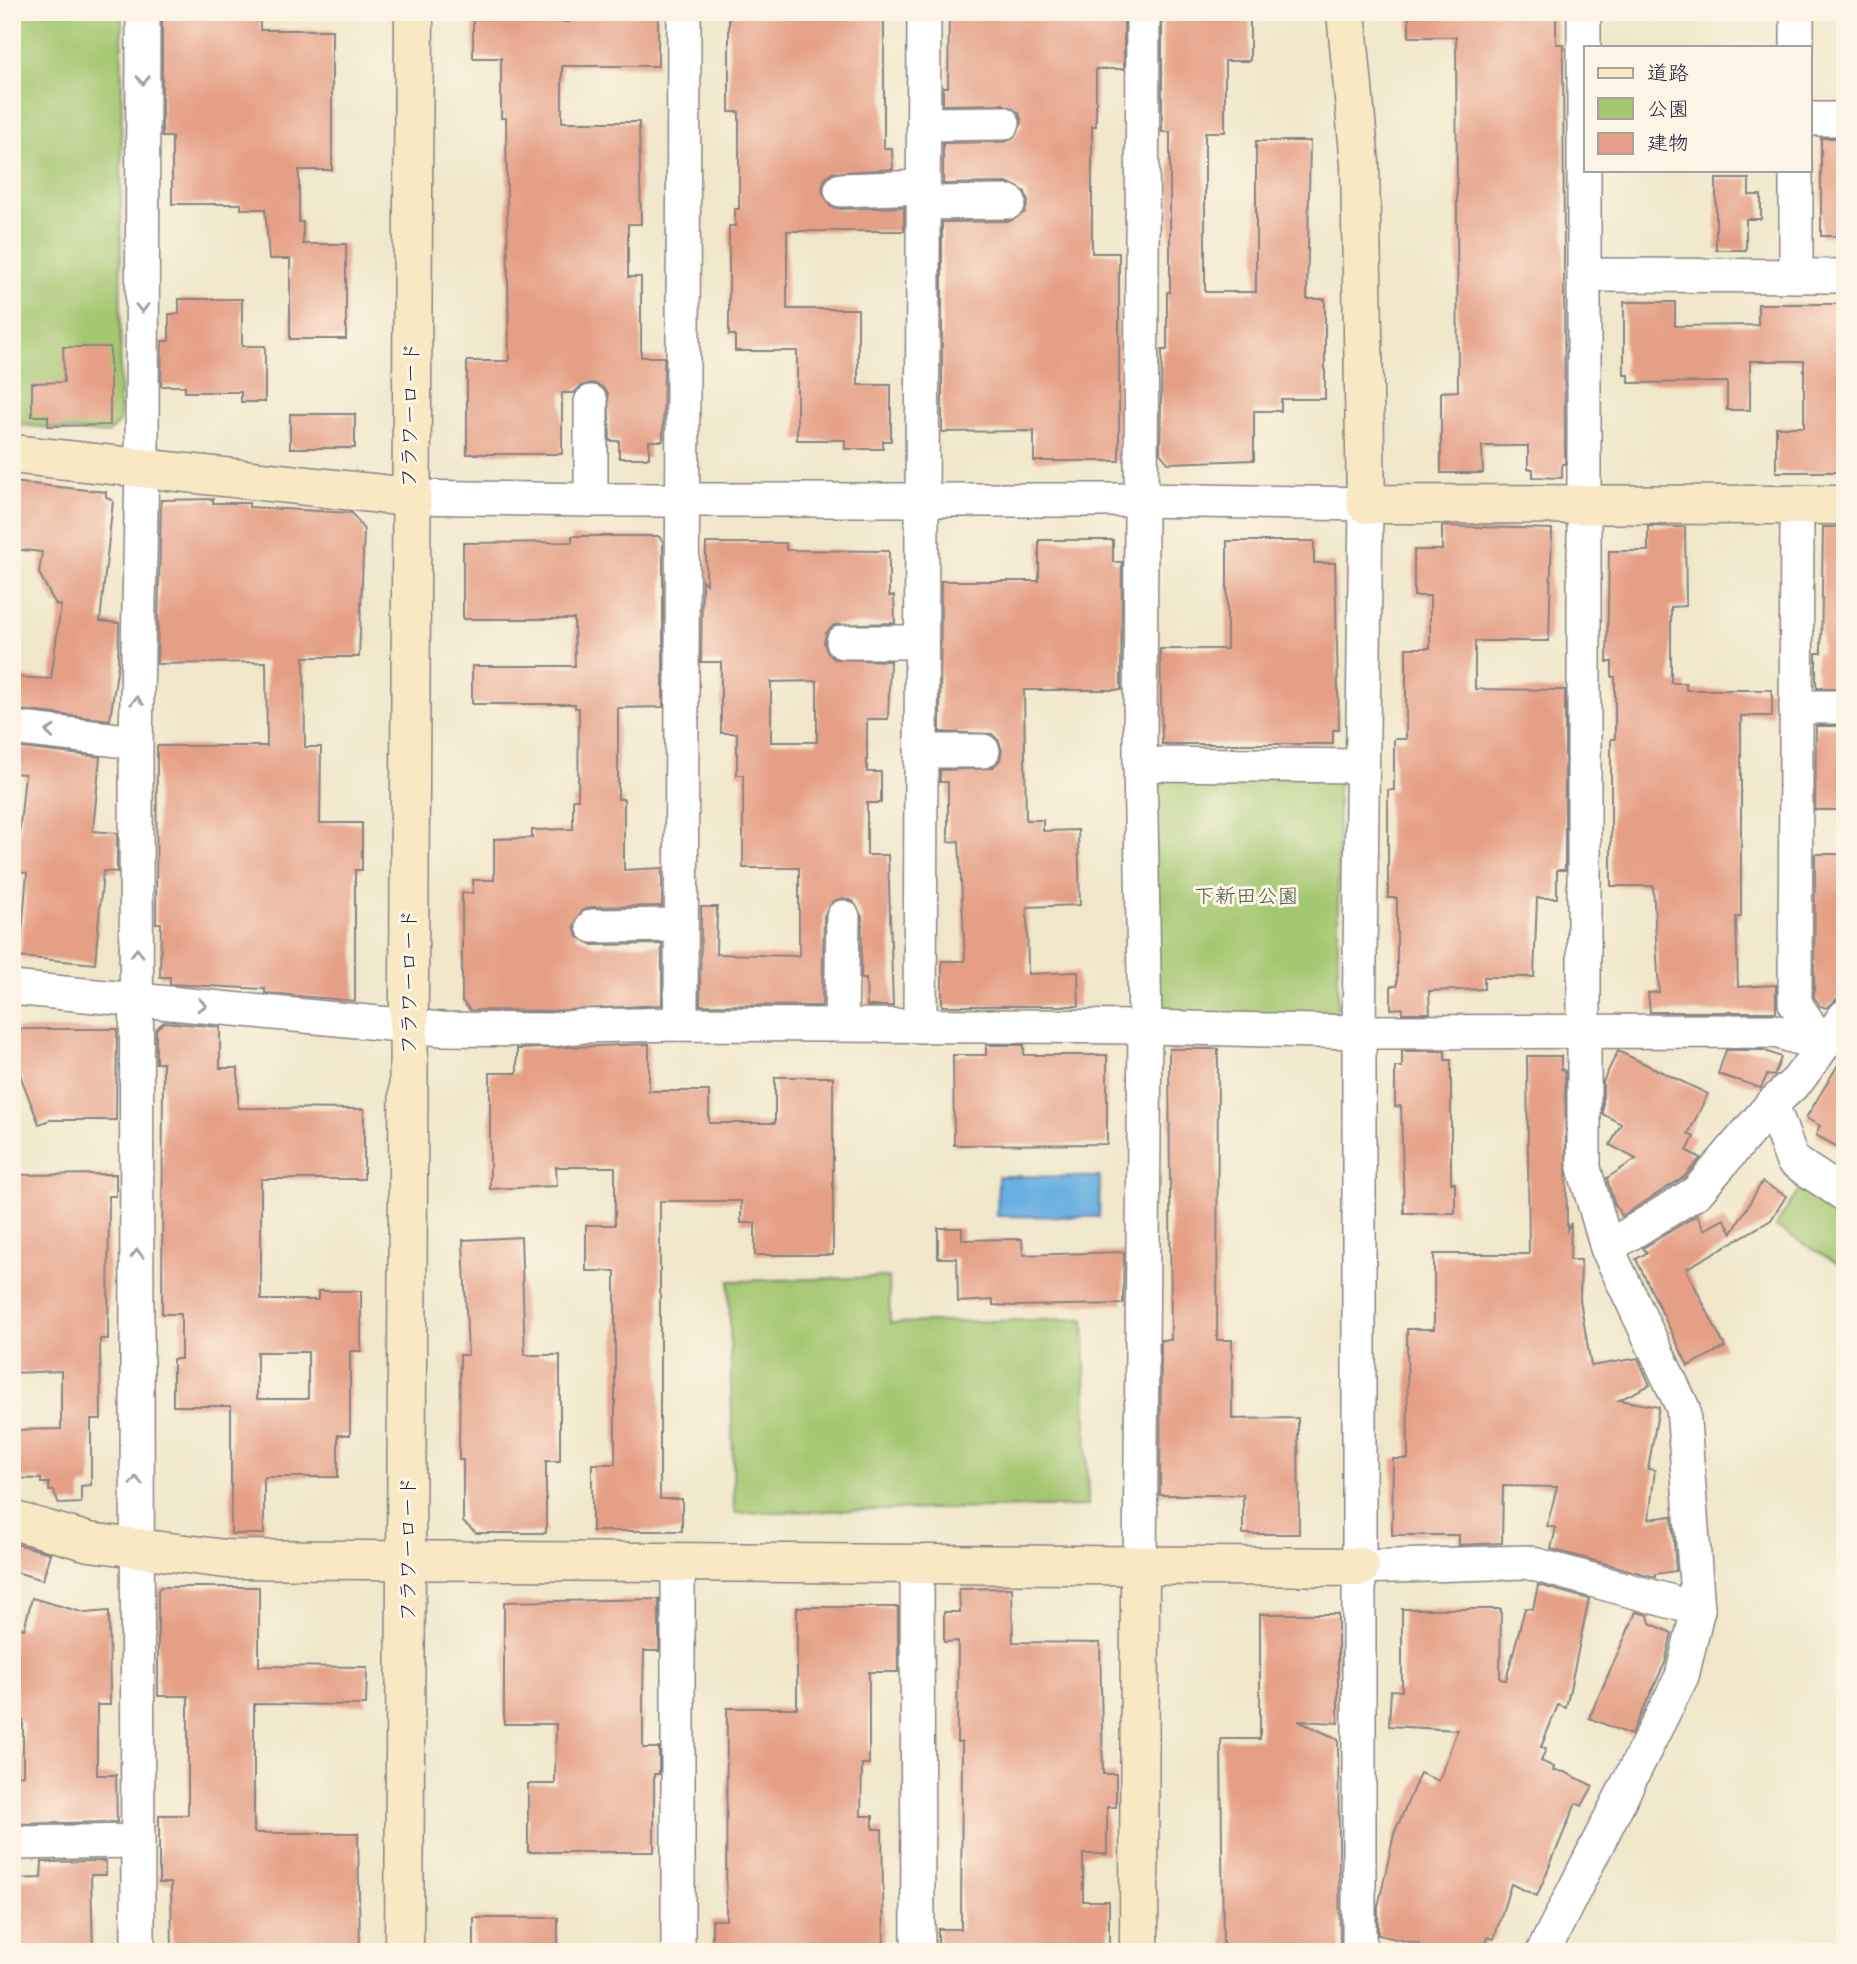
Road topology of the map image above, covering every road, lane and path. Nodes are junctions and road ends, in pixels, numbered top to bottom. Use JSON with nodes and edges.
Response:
{"nodes":[{"id":1,"x":143,"y":12,"type":"edge"},
{"id":2,"x":414,"y":12,"type":"edge"},
{"id":3,"x":684,"y":12,"type":"edge"},
{"id":4,"x":924,"y":12,"type":"edge"},
{"id":5,"x":1143,"y":12,"type":"edge"},
{"id":6,"x":1346,"y":12,"type":"edge"},
{"id":7,"x":1584,"y":12,"type":"edge"},
{"id":8,"x":1797,"y":12,"type":"edge"},
{"id":9,"x":1584,"y":46,"type":"edge"},
{"id":10,"x":1797,"y":46,"type":"edge"},
{"id":11,"x":1812,"y":119,"type":"edge"},
{"id":12,"x":1845,"y":119,"type":"edge"},
{"id":13,"x":924,"y":124,"type":"junction"},
{"id":14,"x":1003,"y":124,"type":"dead end"},
{"id":15,"x":1585,"y":172,"type":"edge"},
{"id":16,"x":1796,"y":172,"type":"edge"},
{"id":17,"x":841,"y":190,"type":"dead end"},
{"id":18,"x":923,"y":195,"type":"junction"},
{"id":19,"x":1009,"y":202,"type":"dead end"},
{"id":20,"x":1585,"y":275,"type":"junction"},
{"id":21,"x":1796,"y":276,"type":"junction"},
{"id":22,"x":1845,"y":276,"type":"edge"},
{"id":23,"x":591,"y":402,"type":"dead end"},
{"id":24,"x":12,"y":454,"type":"edge"},
{"id":25,"x":142,"y":468,"type":"junction"},
{"id":26,"x":409,"y":497,"type":"junction"},
{"id":27,"x":682,"y":498,"type":"junction"},
{"id":28,"x":920,"y":499,"type":"junction"},
{"id":29,"x":591,"y":500,"type":"junction"},
{"id":30,"x":1140,"y":500,"type":"junction"},
{"id":31,"x":1366,"y":504,"type":"junction"},
{"id":32,"x":1586,"y":505,"type":"junction"},
{"id":33,"x":1797,"y":505,"type":"junction"},
{"id":34,"x":1845,"y":505,"type":"edge"},
{"id":35,"x":843,"y":642,"type":"dead end"},
{"id":36,"x":921,"y":642,"type":"junction"},
{"id":37,"x":1796,"y":707,"type":"junction"},
{"id":38,"x":1845,"y":707,"type":"edge"},
{"id":39,"x":12,"y":728,"type":"edge"},
{"id":40,"x":136,"y":742,"type":"junction"},
{"id":41,"x":922,"y":751,"type":"junction"},
{"id":42,"x":983,"y":751,"type":"dead end"},
{"id":43,"x":1140,"y":764,"type":"junction"},
{"id":44,"x":1362,"y":766,"type":"junction"},
{"id":45,"x":843,"y":917,"type":"dead end"},
{"id":46,"x":681,"y":925,"type":"junction"},
{"id":47,"x":593,"y":926,"type":"dead end"},
{"id":48,"x":12,"y":988,"type":"edge"},
{"id":49,"x":137,"y":999,"type":"junction"},
{"id":50,"x":1845,"y":1017,"type":"edge"},
{"id":51,"x":681,"y":1024,"type":"junction"},
{"id":52,"x":842,"y":1025,"type":"junction"},
{"id":53,"x":409,"y":1026,"type":"junction"},
{"id":54,"x":920,"y":1026,"type":"junction"},
{"id":55,"x":1144,"y":1027,"type":"junction"},
{"id":56,"x":1584,"y":1031,"type":"junction"},
{"id":57,"x":1359,"y":1032,"type":"junction"},
{"id":58,"x":1822,"y":1045,"type":"junction"},
{"id":59,"x":1772,"y":1104,"type":"junction"},
{"id":60,"x":1845,"y":1195,"type":"edge"},
{"id":61,"x":1607,"y":1248,"type":"junction"},
{"id":62,"x":12,"y":1520,"type":"edge"},
{"id":63,"x":136,"y":1550,"type":"junction"},
{"id":64,"x":408,"y":1562,"type":"junction"},
{"id":65,"x":917,"y":1563,"type":"junction"},
{"id":66,"x":678,"y":1564,"type":"junction"},
{"id":67,"x":1140,"y":1566,"type":"junction"},
{"id":68,"x":1360,"y":1567,"type":"junction"},
{"id":69,"x":1698,"y":1609,"type":"junction"},
{"id":70,"x":138,"y":1841,"type":"junction"},
{"id":71,"x":12,"y":1843,"type":"edge"},
{"id":72,"x":138,"y":1952,"type":"edge"},
{"id":73,"x":404,"y":1952,"type":"edge"},
{"id":74,"x":678,"y":1952,"type":"edge"},
{"id":75,"x":918,"y":1952,"type":"edge"},
{"id":76,"x":1139,"y":1952,"type":"edge"},
{"id":77,"x":1359,"y":1952,"type":"edge"},
{"id":78,"x":1543,"y":1952,"type":"edge"}],
"edges":[{"from":1,"to":25,"type":"street","one_way":true},
{"from":2,"to":26,"type":"street","name":"フラワーロード"},
{"from":3,"to":27,"type":"street"},
{"from":4,"to":13,"type":"street"},
{"from":5,"to":30,"type":"street"},
{"from":6,"to":31,"type":"street"},
{"from":7,"to":9,"type":"street"},
{"from":8,"to":10,"type":"street"},
{"from":11,"to":12,"type":"street"},
{"from":13,"to":14,"type":"street"},
{"from":13,"to":18,"type":"street"},
{"from":15,"to":20,"type":"street"},
{"from":16,"to":21,"type":"street"},
{"from":17,"to":18,"type":"street"},
{"from":18,"to":19,"type":"street"},
{"from":18,"to":28,"type":"street"},
{"from":20,"to":21,"type":"street"},
{"from":20,"to":32,"type":"street"},
{"from":21,"to":22,"type":"street"},
{"from":23,"to":29,"type":"street"},
{"from":24,"to":25,"type":"street"},
{"from":25,"to":26,"type":"street"},
{"from":40,"to":25,"type":"street","one_way":true},
{"from":26,"to":29,"type":"street"},
{"from":26,"to":53,"type":"street","name":"フラワーロード"},
{"from":27,"to":28,"type":"street"},
{"from":27,"to":29,"type":"street"},
{"from":27,"to":46,"type":"street"},
{"from":28,"to":30,"type":"street"},
{"from":28,"to":36,"type":"street"},
{"from":30,"to":31,"type":"street"},
{"from":30,"to":43,"type":"street"},
{"from":31,"to":32,"type":"street"},
{"from":31,"to":44,"type":"street"},
{"from":32,"to":33,"type":"street"},
{"from":32,"to":56,"type":"street"},
{"from":33,"to":34,"type":"street"},
{"from":33,"to":37,"type":"street"},
{"from":35,"to":36,"type":"street"},
{"from":36,"to":41,"type":"street"},
{"from":37,"to":38,"type":"street"},
{"from":37,"to":58,"type":"street"},
{"from":40,"to":39,"type":"street","one_way":true},
{"from":49,"to":40,"type":"street","one_way":true},
{"from":41,"to":42,"type":"street"},
{"from":41,"to":54,"type":"street"},
{"from":43,"to":44,"type":"street"},
{"from":43,"to":55,"type":"street"},
{"from":44,"to":57,"type":"street"},
{"from":45,"to":52,"type":"street"},
{"from":46,"to":47,"type":"street"},
{"from":46,"to":51,"type":"street"},
{"from":48,"to":49,"type":"street"},
{"from":49,"to":53,"type":"street","one_way":true},
{"from":63,"to":49,"type":"street","one_way":true},
{"from":50,"to":58,"type":"street"},
{"from":51,"to":52,"type":"street"},
{"from":51,"to":53,"type":"street"},
{"from":52,"to":54,"type":"street"},
{"from":53,"to":64,"type":"street","name":"フラワーロード"},
{"from":54,"to":55,"type":"street"},
{"from":55,"to":57,"type":"street"},
{"from":55,"to":67,"type":"street"},
{"from":56,"to":57,"type":"street"},
{"from":56,"to":58,"type":"street"},
{"from":56,"to":61,"type":"street"},
{"from":57,"to":68,"type":"street"},
{"from":58,"to":59,"type":"street"},
{"from":59,"to":60,"type":"street"},
{"from":59,"to":61,"type":"street"},
{"from":61,"to":69,"type":"street"},
{"from":62,"to":63,"type":"street"},
{"from":63,"to":64,"type":"street"},
{"from":63,"to":70,"type":"street"},
{"from":64,"to":66,"type":"street"},
{"from":64,"to":73,"type":"street","name":"フラワーロード"},
{"from":65,"to":66,"type":"street"},
{"from":65,"to":67,"type":"street"},
{"from":65,"to":75,"type":"street"},
{"from":66,"to":74,"type":"street"},
{"from":67,"to":68,"type":"street"},
{"from":67,"to":76,"type":"street"},
{"from":68,"to":69,"type":"street"},
{"from":68,"to":77,"type":"street"},
{"from":69,"to":78,"type":"street"},
{"from":70,"to":71,"type":"street"},
{"from":70,"to":72,"type":"street"}]}
